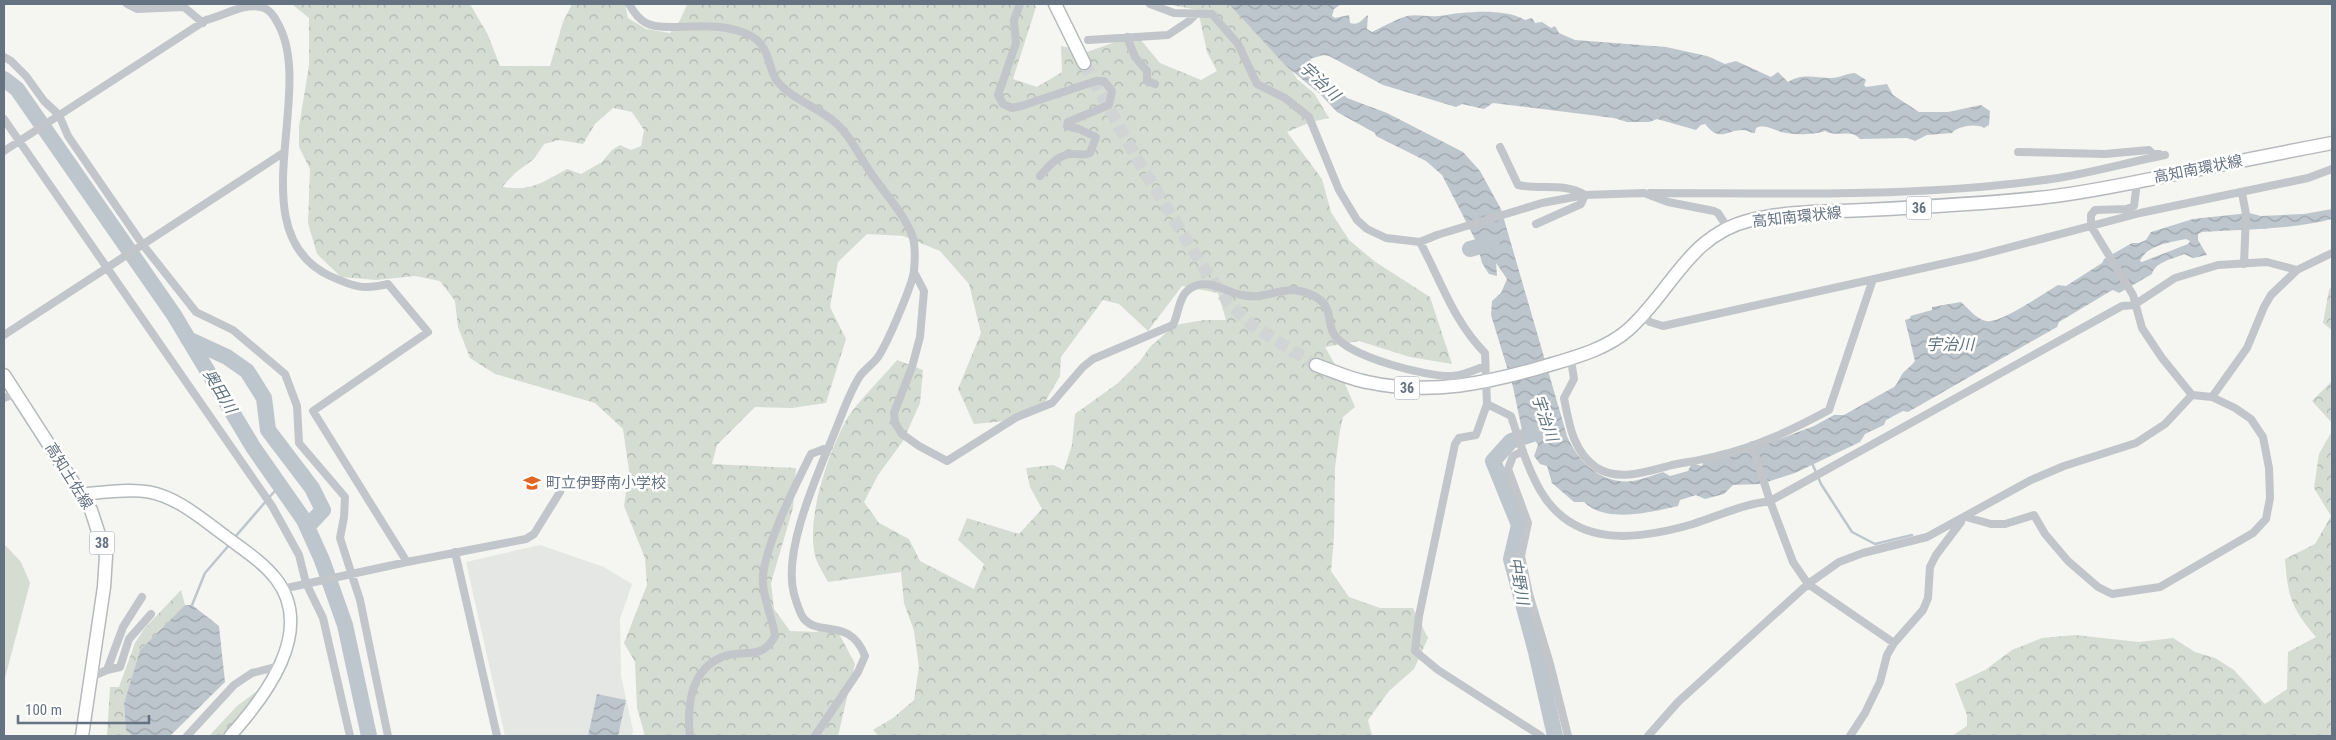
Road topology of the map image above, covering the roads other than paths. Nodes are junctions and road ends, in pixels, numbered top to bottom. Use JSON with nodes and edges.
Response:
{"nodes":[{"id":1,"x":127,"y":4,"type":"edge"},
{"id":2,"x":629,"y":4,"type":"edge"},
{"id":3,"x":1020,"y":4,"type":"edge"},
{"id":4,"x":1055,"y":4,"type":"edge"},
{"id":5,"x":1150,"y":4,"type":"edge"},
{"id":6,"x":1196,"y":14,"type":"junction"},
{"id":7,"x":202,"y":23,"type":"junction"},
{"id":8,"x":1127,"y":38,"type":"junction"},
{"id":9,"x":1088,"y":40,"type":"dead end"},
{"id":10,"x":4,"y":57,"type":"edge"},
{"id":11,"x":1084,"y":63,"type":"tunnel mouth"},
{"id":12,"x":1154,"y":84,"type":"dead end"},
{"id":13,"x":59,"y":115,"type":"junction"},
{"id":14,"x":4,"y":119,"type":"edge"},
{"id":15,"x":19,"y":141,"type":"junction"},
{"id":16,"x":2332,"y":143,"type":"edge"},
{"id":17,"x":1500,"y":147,"type":"dead end"},
{"id":18,"x":4,"y":151,"type":"edge"},
{"id":19,"x":2018,"y":152,"type":"dead end"},
{"id":20,"x":283,"y":153,"type":"junction"},
{"id":21,"x":2332,"y":169,"type":"edge"},
{"id":22,"x":1040,"y":176,"type":"dead end"},
{"id":23,"x":2137,"y":182,"type":"junction"},
{"id":24,"x":1644,"y":192,"type":"junction"},
{"id":25,"x":2242,"y":193,"type":"junction"},
{"id":26,"x":1585,"y":195,"type":"junction"},
{"id":27,"x":1536,"y":224,"type":"dead end"},
{"id":28,"x":2091,"y":226,"type":"junction"},
{"id":29,"x":1727,"y":228,"type":"junction"},
{"id":30,"x":1420,"y":242,"type":"junction"},
{"id":31,"x":143,"y":245,"type":"junction"},
{"id":32,"x":2332,"y":253,"type":"edge"},
{"id":33,"x":2244,"y":262,"type":"junction"},
{"id":34,"x":106,"y":268,"type":"junction"},
{"id":35,"x":2297,"y":270,"type":"junction"},
{"id":36,"x":914,"y":272,"type":"junction"},
{"id":37,"x":1873,"y":279,"type":"junction"},
{"id":38,"x":2134,"y":305,"type":"junction"},
{"id":39,"x":1641,"y":315,"type":"junction"},
{"id":40,"x":4,"y":335,"type":"edge"},
{"id":41,"x":1571,"y":360,"type":"junction"},
{"id":42,"x":1316,"y":365,"type":"tunnel mouth"},
{"id":43,"x":1485,"y":366,"type":"junction"},
{"id":44,"x":4,"y":375,"type":"edge"},
{"id":45,"x":1485,"y":382,"type":"junction"},
{"id":46,"x":2192,"y":395,"type":"junction"},
{"id":47,"x":10,"y":396,"type":"edge"},
{"id":48,"x":2212,"y":397,"type":"junction"},
{"id":49,"x":1487,"y":404,"type":"junction"},
{"id":50,"x":829,"y":447,"type":"junction"},
{"id":51,"x":1753,"y":447,"type":"junction"},
{"id":52,"x":1523,"y":451,"type":"junction"},
{"id":53,"x":560,"y":492,"type":"dead end"},
{"id":54,"x":81,"y":494,"type":"junction"},
{"id":55,"x":1769,"y":499,"type":"junction"},
{"id":56,"x":1966,"y":516,"type":"junction"},
{"id":57,"x":455,"y":552,"type":"junction"},
{"id":58,"x":407,"y":562,"type":"junction"},
{"id":59,"x":353,"y":573,"type":"junction"},
{"id":60,"x":306,"y":583,"type":"junction"},
{"id":61,"x":1808,"y":584,"type":"junction"},
{"id":62,"x":282,"y":589,"type":"junction"},
{"id":63,"x":142,"y":597,"type":"dead end"},
{"id":64,"x":151,"y":614,"type":"dead end"},
{"id":65,"x":1894,"y":643,"type":"junction"},
{"id":66,"x":280,"y":666,"type":"junction"},
{"id":67,"x":107,"y":670,"type":"junction"},
{"id":68,"x":91,"y":677,"type":"junction"},
{"id":69,"x":82,"y":736,"type":"edge"},
{"id":70,"x":187,"y":736,"type":"edge"},
{"id":71,"x":230,"y":736,"type":"edge"},
{"id":72,"x":350,"y":736,"type":"edge"},
{"id":73,"x":388,"y":736,"type":"edge"},
{"id":74,"x":497,"y":736,"type":"edge"},
{"id":75,"x":690,"y":736,"type":"edge"},
{"id":76,"x":815,"y":736,"type":"edge"},
{"id":77,"x":1541,"y":736,"type":"edge"},
{"id":78,"x":1568,"y":736,"type":"edge"},
{"id":79,"x":1648,"y":736,"type":"edge"},
{"id":80,"x":1850,"y":736,"type":"edge"}],
"edges":[{"from":1,"to":7,"type":"street"},
{"from":2,"to":36,"type":"street"},
{"from":3,"to":22,"type":"street"},
{"from":4,"to":11,"type":"main road"},
{"from":5,"to":6,"type":"street"},
{"from":6,"to":8,"type":"street"},
{"from":6,"to":30,"type":"street"},
{"from":7,"to":13,"type":"street"},
{"from":7,"to":20,"type":"street"},
{"from":8,"to":9,"type":"street"},
{"from":8,"to":12,"type":"street"},
{"from":10,"to":13,"type":"street"},
{"from":13,"to":15,"type":"street"},
{"from":13,"to":31,"type":"street"},
{"from":14,"to":15,"type":"street"},
{"from":15,"to":18,"type":"street"},
{"from":15,"to":34,"type":"street"},
{"from":16,"to":23,"type":"main road","name":"高知南環状線","number":"36"},
{"from":17,"to":26,"type":"street"},
{"from":19,"to":24,"type":"street"},
{"from":20,"to":31,"type":"street"},
{"from":20,"to":58,"type":"street"},
{"from":21,"to":25,"type":"street"},
{"from":23,"to":28,"type":"street"},
{"from":23,"to":29,"type":"main road","name":"高知南環状線","number":"36"},
{"from":24,"to":26,"type":"street"},
{"from":24,"to":29,"type":"street"},
{"from":25,"to":28,"type":"street"},
{"from":25,"to":33,"type":"street"},
{"from":26,"to":27,"type":"street"},
{"from":26,"to":30,"type":"street"},
{"from":28,"to":37,"type":"street"},
{"from":28,"to":38,"type":"street"},
{"from":29,"to":39,"type":"main road","name":"高知南環状線","number":"36"},
{"from":30,"to":43,"type":"street"},
{"from":31,"to":34,"type":"street"},
{"from":31,"to":59,"type":"street"},
{"from":32,"to":35,"type":"street"},
{"from":33,"to":35,"type":"street"},
{"from":33,"to":38,"type":"street"},
{"from":34,"to":40,"type":"street"},
{"from":34,"to":60,"type":"street"},
{"from":35,"to":48,"type":"street"},
{"from":36,"to":43,"type":"street"},
{"from":36,"to":50,"type":"street"},
{"from":37,"to":39,"type":"street"},
{"from":37,"to":51,"type":"street"},
{"from":38,"to":46,"type":"street"},
{"from":38,"to":55,"type":"street"},
{"from":39,"to":41,"type":"main road","name":"高知南環状線","number":"36"},
{"from":41,"to":45,"type":"main road","name":"高知南環状線","number":"36"},
{"from":41,"to":51,"type":"street"},
{"from":42,"to":45,"type":"main road","name":"高知南環状線","number":"36"},
{"from":43,"to":45,"type":"street"},
{"from":44,"to":47,"type":"main road","name":"高知土佐線","number":"38"},
{"from":45,"to":49,"type":"street"},
{"from":46,"to":48,"type":"street"},
{"from":46,"to":56,"type":"street"},
{"from":47,"to":54,"type":"main road","name":"高知土佐線","number":"38"},
{"from":48,"to":56,"type":"street"},
{"from":49,"to":52,"type":"street"},
{"from":49,"to":77,"type":"street"},
{"from":50,"to":75,"type":"street"},
{"from":50,"to":76,"type":"street"},
{"from":51,"to":55,"type":"street"},
{"from":52,"to":55,"type":"street"},
{"from":52,"to":78,"type":"street"},
{"from":53,"to":57,"type":"street"},
{"from":54,"to":62,"type":"street"},
{"from":54,"to":68,"type":"main road","name":"高知土佐線","number":"38"},
{"from":55,"to":61,"type":"street"},
{"from":56,"to":61,"type":"street"},
{"from":56,"to":65,"type":"street"},
{"from":57,"to":58,"type":"street"},
{"from":57,"to":74,"type":"street"},
{"from":58,"to":59,"type":"street"},
{"from":59,"to":60,"type":"street"},
{"from":59,"to":73,"type":"street"},
{"from":60,"to":62,"type":"street"},
{"from":60,"to":72,"type":"street"},
{"from":61,"to":65,"type":"street"},
{"from":61,"to":79,"type":"street"},
{"from":62,"to":66,"type":"street"},
{"from":63,"to":67,"type":"street"},
{"from":64,"to":67,"type":"street"},
{"from":65,"to":80,"type":"street"},
{"from":66,"to":70,"type":"street"},
{"from":66,"to":71,"type":"street"},
{"from":67,"to":68,"type":"street"},
{"from":68,"to":69,"type":"main road","name":"高知土佐線","number":"38"}]}
